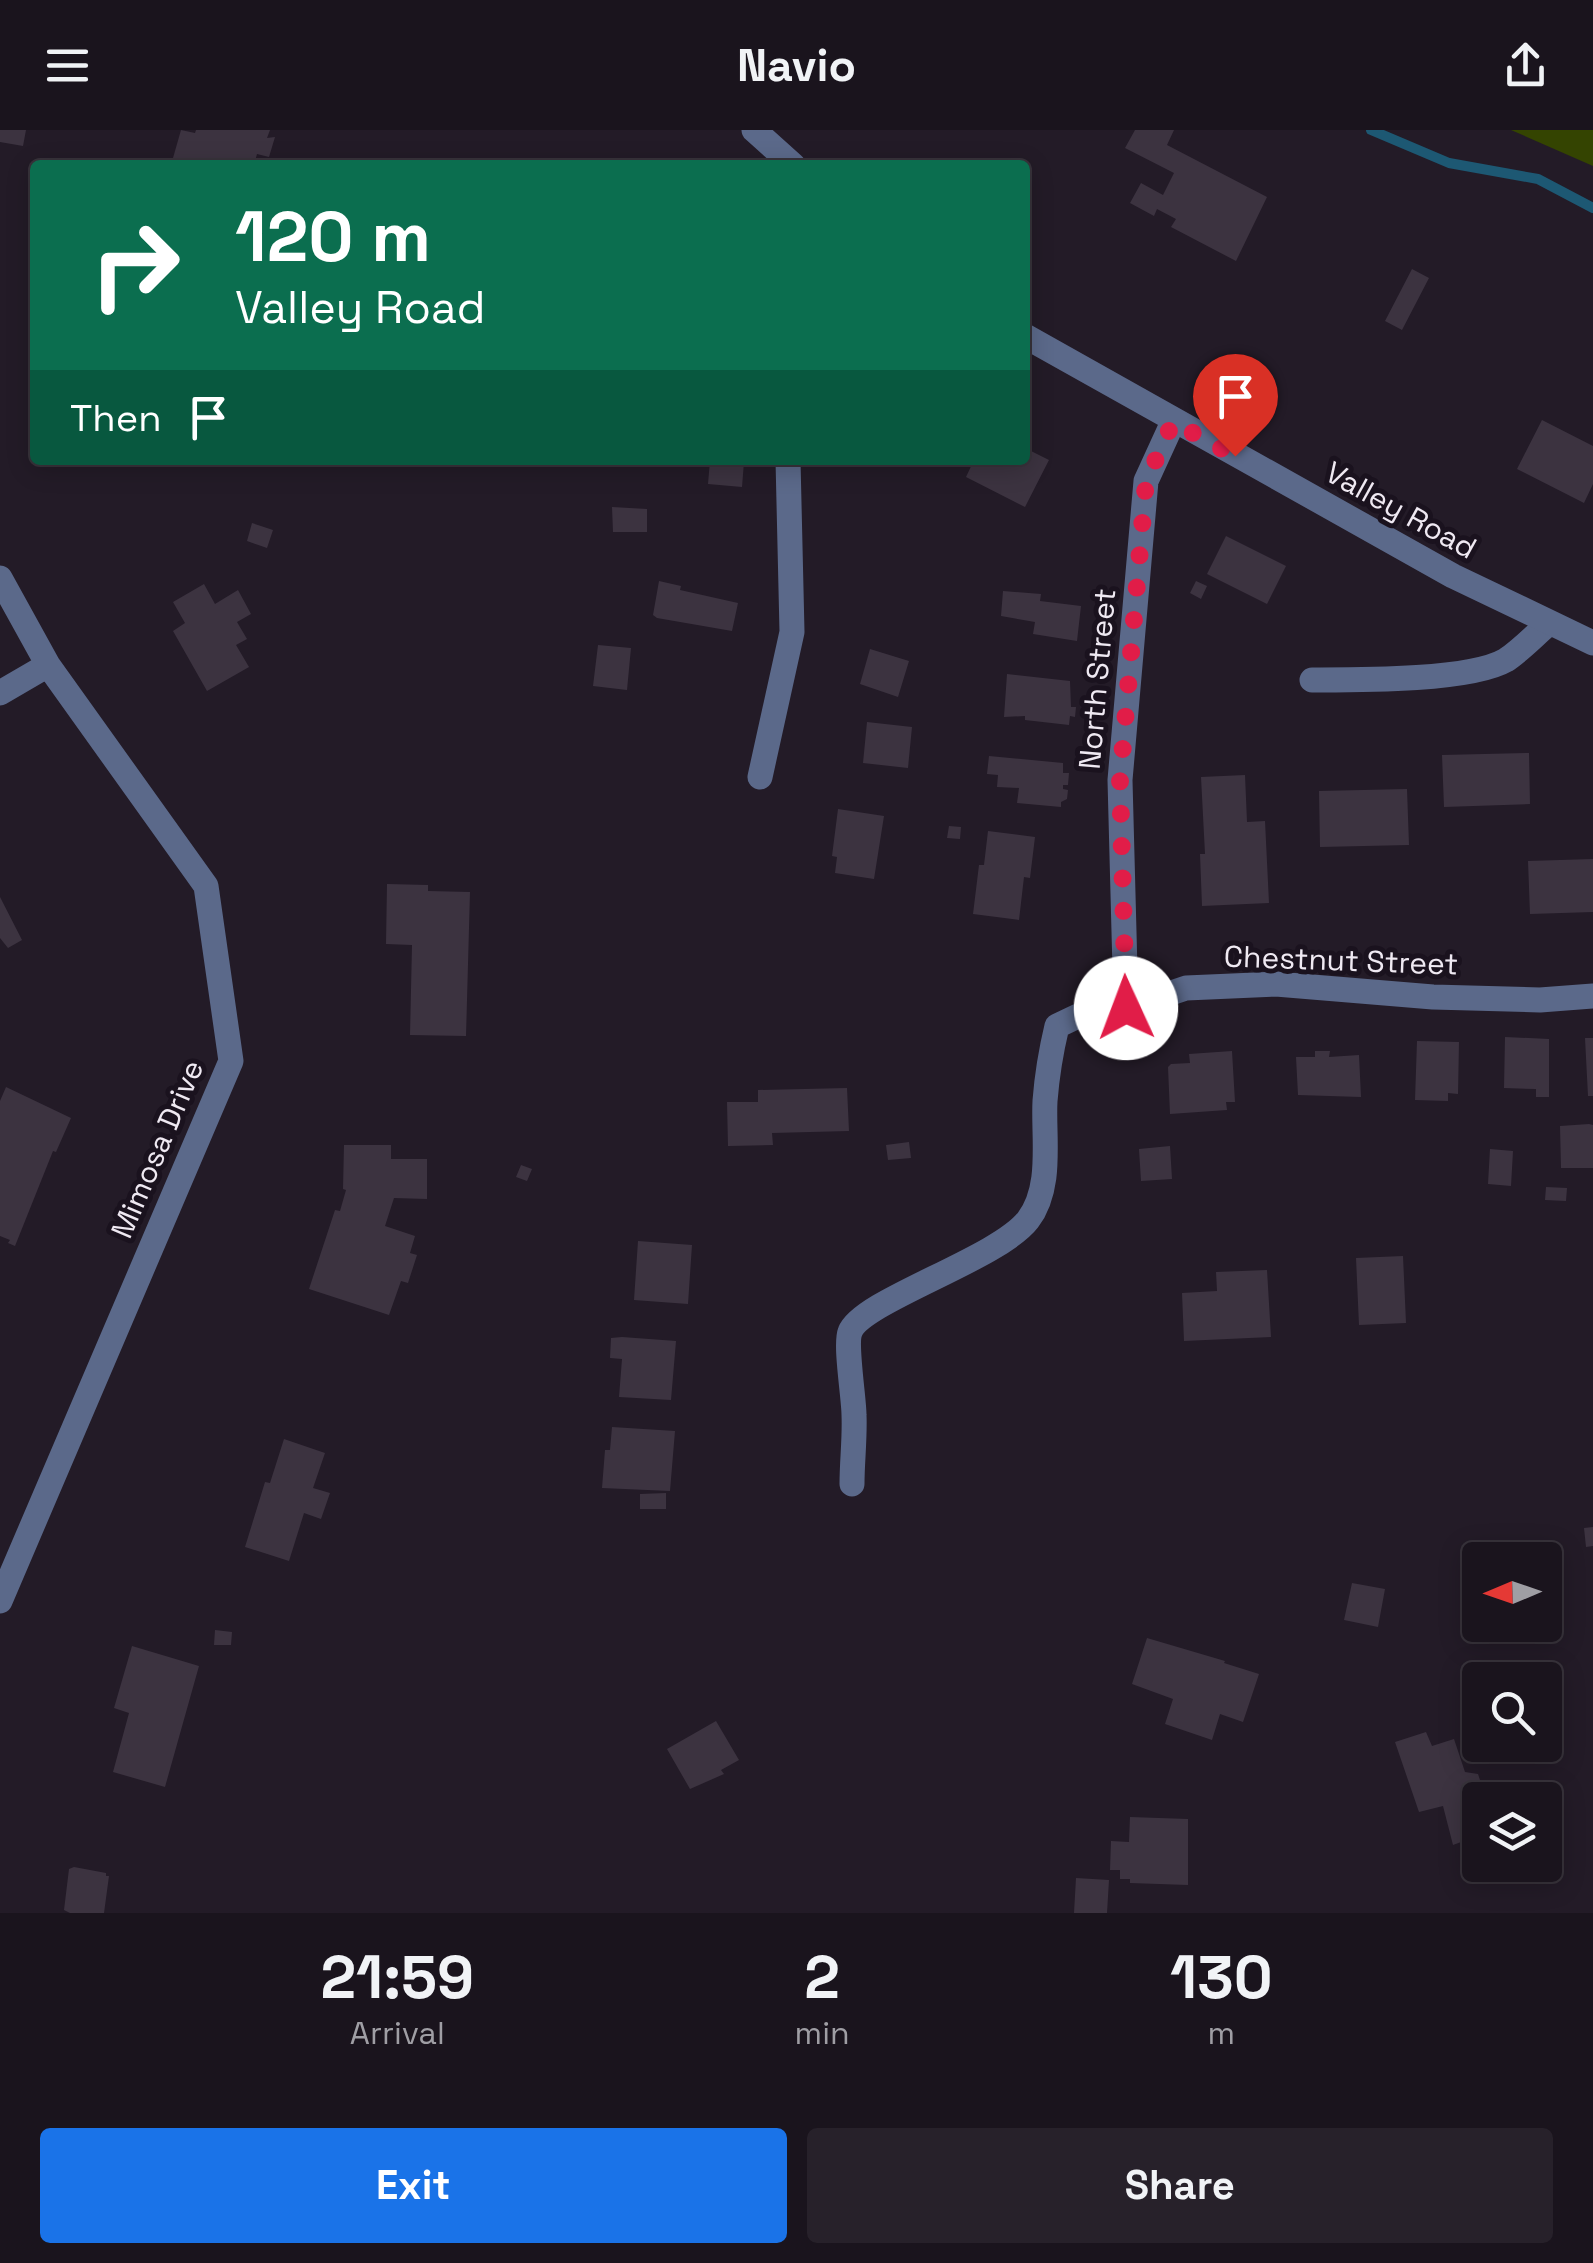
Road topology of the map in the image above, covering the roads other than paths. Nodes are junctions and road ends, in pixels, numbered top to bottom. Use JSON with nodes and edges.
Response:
{"nodes":[{"id":1,"x":754,"y":130,"type":"edge"},
{"id":2,"x":787,"y":160,"type":"edge"},
{"id":3,"x":1030,"y":339,"type":"edge"},
{"id":4,"x":1173,"y":422,"type":"junction"},
{"id":5,"x":788,"y":465,"type":"edge"},
{"id":6,"x":0,"y":578,"type":"edge"},
{"id":7,"x":1548,"y":624,"type":"junction"},
{"id":8,"x":1593,"y":643,"type":"edge"},
{"id":9,"x":48,"y":665,"type":"junction"},
{"id":10,"x":1312,"y":680,"type":"dead end"},
{"id":11,"x":0,"y":694,"type":"edge"},
{"id":12,"x":760,"y":777,"type":"dead end"},
{"id":13,"x":1593,"y":996,"type":"edge"},
{"id":14,"x":1126,"y":1008,"type":"junction"},
{"id":15,"x":852,"y":1484,"type":"dead end"},
{"id":16,"x":0,"y":1601,"type":"edge"}],
"edges":[{"from":1,"to":2,"type":"street"},
{"from":3,"to":4,"type":"street","name":"Valley Road"},
{"from":4,"to":7,"type":"street","name":"Valley Road"},
{"from":4,"to":14,"type":"street","name":"North Street"},
{"from":5,"to":12,"type":"street"},
{"from":6,"to":9,"type":"street","name":"Mimosa Drive"},
{"from":7,"to":8,"type":"street","name":"Valley Road"},
{"from":7,"to":10,"type":"street"},
{"from":9,"to":11,"type":"street"},
{"from":9,"to":16,"type":"street","name":"Mimosa Drive"},
{"from":13,"to":14,"type":"street","name":"Chestnut Street"},
{"from":14,"to":15,"type":"street","name":"Chestnut Street"}]}
